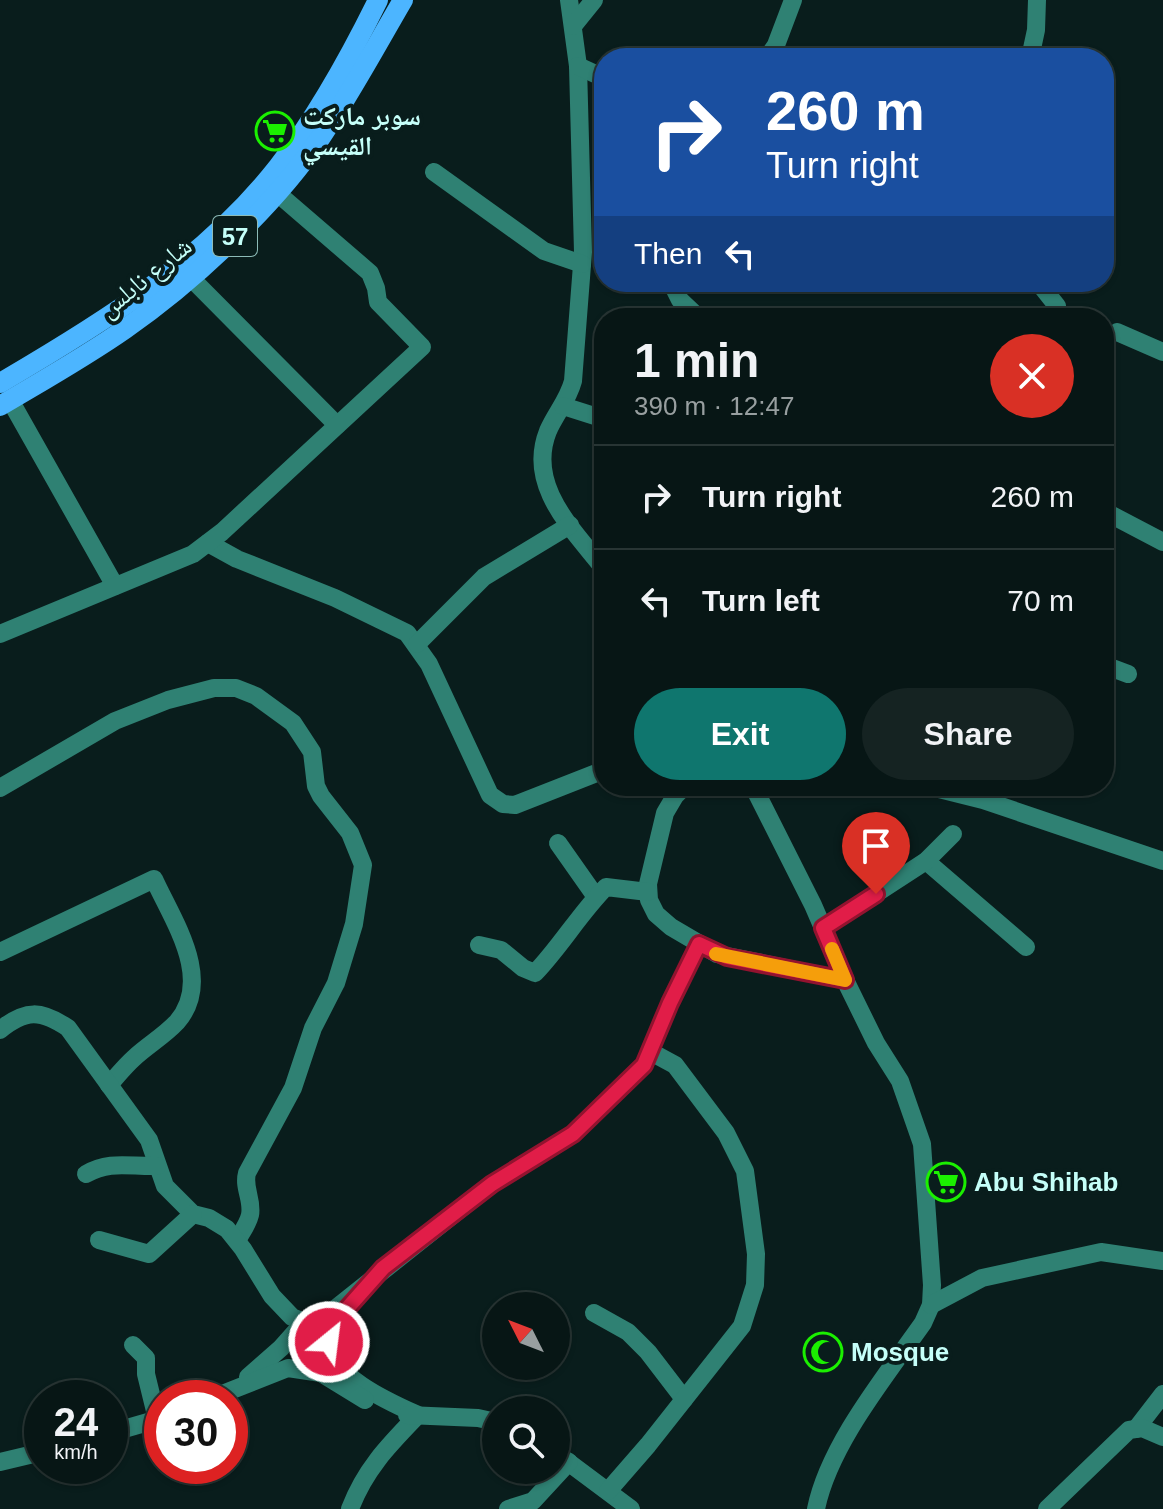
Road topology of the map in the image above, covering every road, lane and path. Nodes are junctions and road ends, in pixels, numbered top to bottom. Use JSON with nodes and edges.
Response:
{"nodes":[{"id":1,"x":378,"y":0,"type":"edge"},
{"id":2,"x":403,"y":0,"type":"edge"},
{"id":3,"x":569,"y":0,"type":"edge"},
{"id":4,"x":594,"y":0,"type":"edge"},
{"id":5,"x":793,"y":0,"type":"edge"},
{"id":6,"x":1037,"y":0,"type":"edge"},
{"id":7,"x":573,"y":26,"type":"junction"},
{"id":8,"x":774,"y":48,"type":"edge"},
{"id":9,"x":1032,"y":48,"type":"edge"},
{"id":10,"x":578,"y":66,"type":"junction"},
{"id":11,"x":594,"y":73,"type":"edge"},
{"id":12,"x":434,"y":172,"type":"dead end"},
{"id":13,"x":276,"y":192,"type":"junction"},
{"id":14,"x":582,"y":264,"type":"junction"},
{"id":15,"x":190,"y":277,"type":"junction"},
{"id":16,"x":676,"y":292,"type":"edge"},
{"id":17,"x":688,"y":308,"type":"edge"},
{"id":18,"x":1117,"y":332,"type":"dead end"},
{"id":19,"x":1163,"y":352,"type":"edge"},
{"id":20,"x":3,"y":396,"type":"edge"},
{"id":21,"x":563,"y":406,"type":"junction"},
{"id":22,"x":594,"y":416,"type":"edge"},
{"id":23,"x":337,"y":425,"type":"junction"},
{"id":24,"x":1114,"y":516,"type":"edge"},
{"id":25,"x":570,"y":525,"type":"junction"},
{"id":26,"x":1163,"y":542,"type":"edge"},
{"id":27,"x":208,"y":543,"type":"junction"},
{"id":28,"x":594,"y":556,"type":"edge"},
{"id":29,"x":115,"y":586,"type":"junction"},
{"id":30,"x":0,"y":634,"type":"edge"},
{"id":31,"x":417,"y":644,"type":"junction"},
{"id":32,"x":1114,"y":669,"type":"edge"},
{"id":33,"x":1128,"y":674,"type":"dead end"},
{"id":34,"x":594,"y":774,"type":"edge"},
{"id":35,"x":0,"y":788,"type":"edge"},
{"id":36,"x":675,"y":796,"type":"edge"},
{"id":37,"x":758,"y":796,"type":"edge"},
{"id":38,"x":967,"y":796,"type":"edge"},
{"id":39,"x":953,"y":834,"type":"dead end"},
{"id":40,"x":558,"y":843,"type":"dead end"},
{"id":41,"x":926,"y":861,"type":"junction"},
{"id":42,"x":1163,"y":861,"type":"edge"},
{"id":43,"x":648,"y":892,"type":"junction"},
{"id":44,"x":596,"y":897,"type":"junction"},
{"id":45,"x":823,"y":928,"type":"junction"},
{"id":46,"x":699,"y":944,"type":"junction"},
{"id":47,"x":479,"y":945,"type":"dead end"},
{"id":48,"x":1026,"y":947,"type":"dead end"},
{"id":49,"x":0,"y":952,"type":"edge"},
{"id":50,"x":845,"y":980,"type":"junction"},
{"id":51,"x":0,"y":1030,"type":"edge"},
{"id":52,"x":651,"y":1052,"type":"junction"},
{"id":53,"x":109,"y":1085,"type":"junction"},
{"id":54,"x":157,"y":1166,"type":"junction"},
{"id":55,"x":86,"y":1174,"type":"dead end"},
{"id":56,"x":193,"y":1214,"type":"junction"},
{"id":57,"x":99,"y":1240,"type":"dead end"},
{"id":58,"x":237,"y":1240,"type":"junction"},
{"id":59,"x":1163,"y":1261,"type":"edge"},
{"id":60,"x":383,"y":1268,"type":"junction"},
{"id":61,"x":267,"y":1289,"type":"junction"},
{"id":62,"x":931,"y":1305,"type":"junction"},
{"id":63,"x":594,"y":1313,"type":"dead end"},
{"id":64,"x":133,"y":1345,"type":"dead end"},
{"id":65,"x":281,"y":1348,"type":"junction"},
{"id":66,"x":288,"y":1368,"type":"junction"},
{"id":67,"x":148,"y":1380,"type":"edge"},
{"id":68,"x":244,"y":1380,"type":"edge"},
{"id":69,"x":248,"y":1384,"type":"edge"},
{"id":70,"x":1163,"y":1394,"type":"edge"},
{"id":71,"x":684,"y":1399,"type":"junction"},
{"id":72,"x":418,"y":1415,"type":"junction"},
{"id":73,"x":482,"y":1419,"type":"edge"},
{"id":74,"x":1136,"y":1429,"type":"junction"},
{"id":75,"x":1163,"y":1437,"type":"edge"},
{"id":76,"x":24,"y":1456,"type":"edge"},
{"id":77,"x":0,"y":1462,"type":"edge"},
{"id":78,"x":570,"y":1463,"type":"edge"},
{"id":79,"x":545,"y":1484,"type":"edge"},
{"id":80,"x":608,"y":1491,"type":"junction"},
{"id":81,"x":350,"y":1509,"type":"edge"},
{"id":82,"x":508,"y":1509,"type":"edge"},
{"id":83,"x":631,"y":1509,"type":"edge"},
{"id":84,"x":816,"y":1509,"type":"edge"},
{"id":85,"x":1047,"y":1509,"type":"edge"}],
"edges":[{"from":1,"to":20,"type":"main road","name":"شارع نابلس","number":"57"},
{"from":2,"to":13,"type":"main road","name":"شارع نابلس","number":"57"},
{"from":3,"to":7,"type":"street"},
{"from":4,"to":7,"type":"street"},
{"from":5,"to":8,"type":"street"},
{"from":6,"to":9,"type":"street"},
{"from":7,"to":10,"type":"street"},
{"from":10,"to":11,"type":"street"},
{"from":10,"to":14,"type":"street"},
{"from":12,"to":14,"type":"street"},
{"from":13,"to":15,"type":"main road","name":"شارع نابلس","number":"57"},
{"from":13,"to":23,"type":"street"},
{"from":14,"to":21,"type":"street"},
{"from":15,"to":20,"type":"main road","name":"شارع نابلس","number":"57"},
{"from":15,"to":23,"type":"street"},
{"from":16,"to":17,"type":"street"},
{"from":18,"to":19,"type":"street"},
{"from":20,"to":29,"type":"street"},
{"from":21,"to":22,"type":"street"},
{"from":21,"to":25,"type":"street"},
{"from":23,"to":27,"type":"street"},
{"from":24,"to":26,"type":"street"},
{"from":25,"to":28,"type":"street"},
{"from":25,"to":31,"type":"street"},
{"from":27,"to":29,"type":"street"},
{"from":27,"to":31,"type":"street"},
{"from":29,"to":30,"type":"street"},
{"from":31,"to":34,"type":"street"},
{"from":32,"to":33,"type":"street"},
{"from":35,"to":58,"type":"street"},
{"from":36,"to":43,"type":"street"},
{"from":37,"to":45,"type":"street"},
{"from":38,"to":42,"type":"street"},
{"from":39,"to":41,"type":"street"},
{"from":40,"to":44,"type":"street"},
{"from":41,"to":45,"type":"street"},
{"from":41,"to":48,"type":"street"},
{"from":43,"to":44,"type":"street"},
{"from":43,"to":46,"type":"street"},
{"from":44,"to":47,"type":"street"},
{"from":45,"to":50,"type":"street"},
{"from":46,"to":50,"type":"street"},
{"from":46,"to":52,"type":"street"},
{"from":49,"to":53,"type":"street"},
{"from":50,"to":62,"type":"street"},
{"from":51,"to":53,"type":"street"},
{"from":52,"to":60,"type":"street"},
{"from":52,"to":71,"type":"street"},
{"from":53,"to":54,"type":"street"},
{"from":54,"to":55,"type":"street"},
{"from":54,"to":56,"type":"street"},
{"from":56,"to":57,"type":"street"},
{"from":56,"to":58,"type":"street"},
{"from":58,"to":61,"type":"street"},
{"from":59,"to":62,"type":"street"},
{"from":60,"to":61,"type":"street"},
{"from":60,"to":72,"type":"street"},
{"from":61,"to":65,"type":"street"},
{"from":62,"to":84,"type":"street"},
{"from":63,"to":71,"type":"street"},
{"from":64,"to":67,"type":"street"},
{"from":65,"to":66,"type":"street"},
{"from":65,"to":68,"type":"street"},
{"from":66,"to":69,"type":"street"},
{"from":66,"to":72,"type":"street"},
{"from":70,"to":74,"type":"street"},
{"from":71,"to":80,"type":"street"},
{"from":72,"to":73,"type":"street"},
{"from":72,"to":81,"type":"street"},
{"from":74,"to":75,"type":"street"},
{"from":74,"to":85,"type":"street"},
{"from":76,"to":77,"type":"street"},
{"from":78,"to":80,"type":"street"},
{"from":79,"to":82,"type":"street"},
{"from":80,"to":83,"type":"street"}]}
